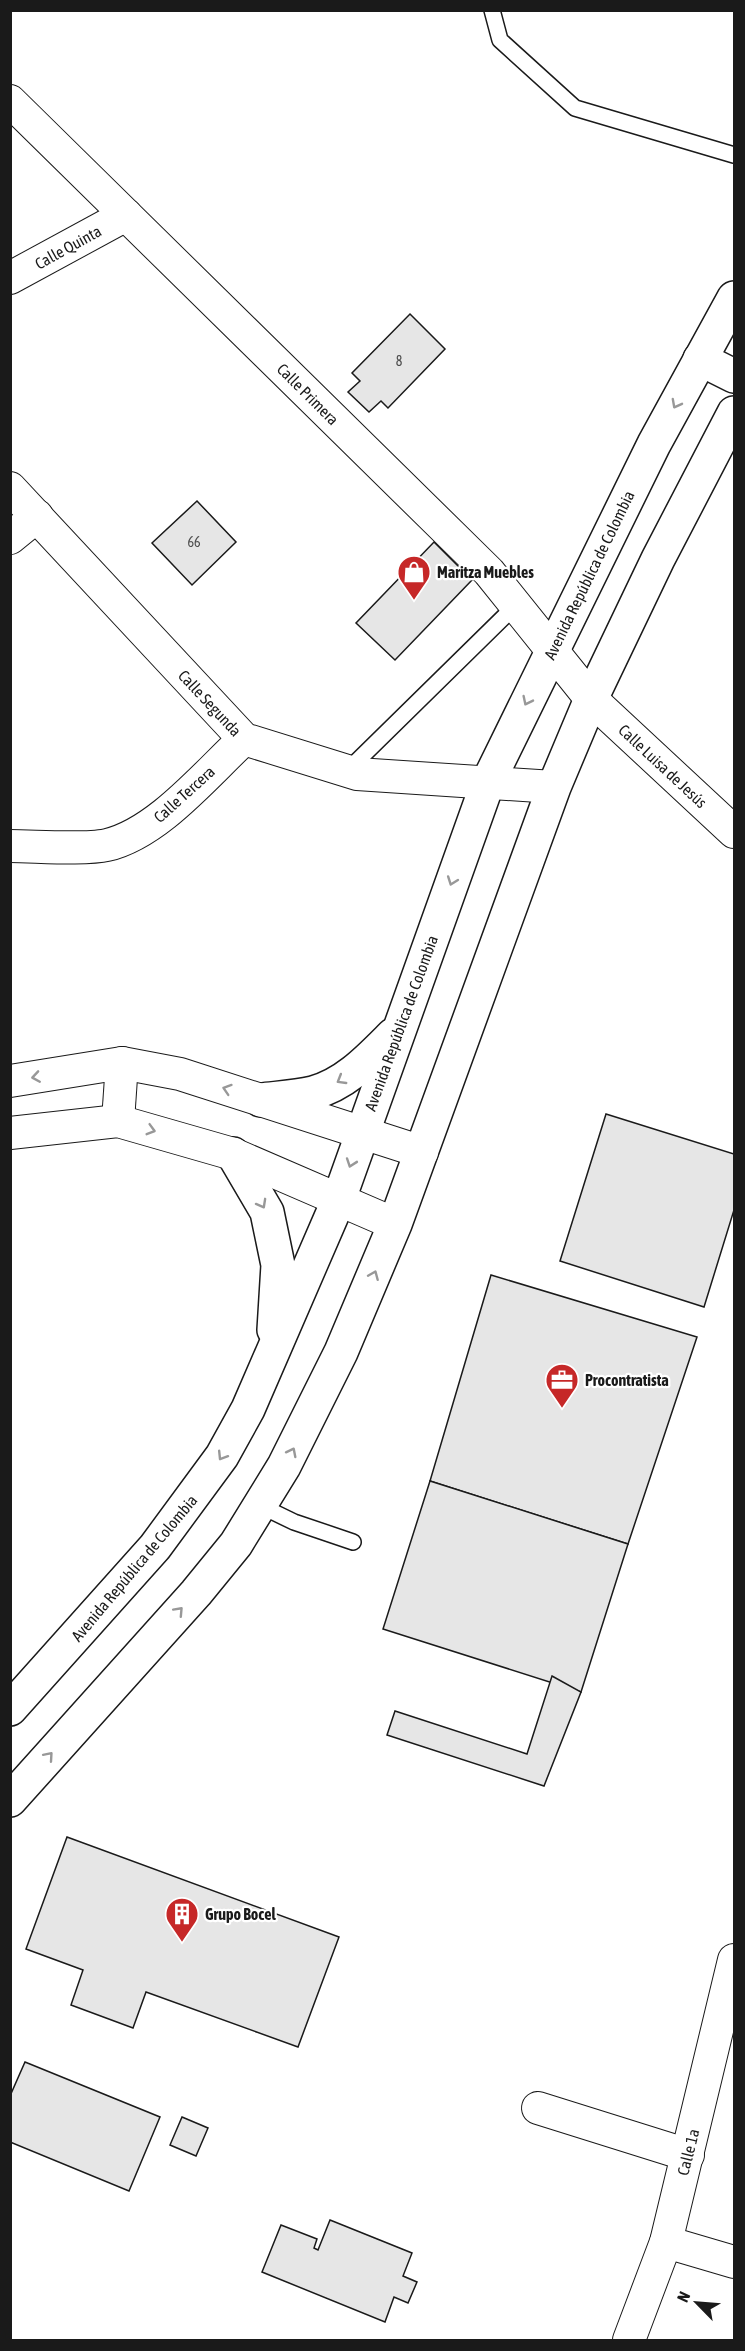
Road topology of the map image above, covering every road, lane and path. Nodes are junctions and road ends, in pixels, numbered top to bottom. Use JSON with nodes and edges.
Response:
{"nodes":[{"id":1,"x":492,"y":10,"type":"edge"},
{"id":2,"x":10,"y":101,"type":"edge"},
{"id":3,"x":735,"y":155,"type":"edge"},
{"id":4,"x":126,"y":215,"type":"junction"},
{"id":5,"x":10,"y":279,"type":"edge"},
{"id":6,"x":735,"y":298,"type":"edge"},
{"id":7,"x":700,"y":359,"type":"junction"},
{"id":8,"x":735,"y":376,"type":"edge"},
{"id":9,"x":730,"y":428,"type":"edge"},
{"id":10,"x":10,"y":488,"type":"edge"},
{"id":11,"x":37,"y":516,"type":"junction"},
{"id":12,"x":10,"y":538,"type":"edge"},
{"id":13,"x":516,"y":604,"type":"junction"},
{"id":14,"x":552,"y":648,"type":"junction"},
{"id":15,"x":591,"y":699,"type":"junction"},
{"id":16,"x":244,"y":739,"type":"junction"},
{"id":17,"x":347,"y":771,"type":"junction"},
{"id":18,"x":488,"y":782,"type":"junction"},
{"id":19,"x":554,"y":787,"type":"junction"},
{"id":20,"x":735,"y":832,"type":"edge"},
{"id":21,"x":10,"y":846,"type":"edge"},
{"id":22,"x":400,"y":1028,"type":"junction"},
{"id":23,"x":122,"y":1063,"type":"junction"},
{"id":24,"x":10,"y":1081,"type":"edge"},
{"id":25,"x":261,"y":1100,"type":"junction"},
{"id":26,"x":118,"y":1121,"type":"junction"},
{"id":27,"x":361,"y":1132,"type":"junction"},
{"id":28,"x":10,"y":1133,"type":"edge"},
{"id":29,"x":422,"y":1152,"type":"junction"},
{"id":30,"x":233,"y":1154,"type":"junction"},
{"id":31,"x":339,"y":1198,"type":"junction"},
{"id":32,"x":395,"y":1224,"type":"junction"},
{"id":33,"x":267,"y":1368,"type":"junction"},
{"id":34,"x":261,"y":1506,"type":"junction"},
{"id":35,"x":353,"y":1542,"type":"dead end"},
{"id":36,"x":11,"y":1708,"type":"edge"},
{"id":37,"x":10,"y":1800,"type":"edge"},
{"id":38,"x":735,"y":1960,"type":"edge"},
{"id":39,"x":538,"y":2108,"type":"dead end"},
{"id":40,"x":688,"y":2155,"type":"junction"},
{"id":41,"x":666,"y":2242,"type":"junction"},
{"id":42,"x":735,"y":2262,"type":"edge"},
{"id":43,"x":629,"y":2340,"type":"edge"}],
"edges":[{"from":1,"to":3,"type":"lane"},
{"from":2,"to":4,"type":"street","name":"Calle Primera"},
{"from":4,"to":5,"type":"street","name":"Calle Quinta"},
{"from":4,"to":13,"type":"street","name":"Calle Primera"},
{"from":6,"to":7,"type":"main road","name":"Avenida República de Colombia"},
{"from":7,"to":8,"type":"main road"},
{"from":7,"to":14,"type":"main road","name":"Avenida República de Colombia","one_way":true},
{"from":9,"to":15,"type":"main road"},
{"from":10,"to":11,"type":"street","name":"Calle Segunda"},
{"from":11,"to":12,"type":"street"},
{"from":11,"to":16,"type":"street","name":"Calle Segunda"},
{"from":13,"to":14,"type":"street","name":"Calle Primera"},
{"from":13,"to":17,"type":"lane"},
{"from":14,"to":15,"type":"street","name":"Calle Primera"},
{"from":14,"to":18,"type":"main road","name":"Avenida República de Colombia","one_way":true},
{"from":15,"to":19,"type":"main road"},
{"from":15,"to":20,"type":"street","name":"Calle Luisa de Jesús"},
{"from":16,"to":17,"type":"street","name":"Calle Segunda"},
{"from":16,"to":21,"type":"street","name":"Calle Tercera"},
{"from":17,"to":18,"type":"street","name":"Calle Segunda"},
{"from":18,"to":19,"type":"street","name":"Calle Segunda"},
{"from":18,"to":22,"type":"main road","name":"Avenida República de Colombia","one_way":true},
{"from":19,"to":29,"type":"main road"},
{"from":22,"to":25,"type":"main road","one_way":true},
{"from":22,"to":27,"type":"main road","name":"Avenida República de Colombia"},
{"from":23,"to":24,"type":"street","one_way":true},
{"from":25,"to":23,"type":"street","one_way":true},
{"from":23,"to":26,"type":"street"},
{"from":25,"to":27,"type":"street"},
{"from":26,"to":28,"type":"street"},
{"from":26,"to":30,"type":"street","one_way":true},
{"from":27,"to":29,"type":"street"},
{"from":27,"to":31,"type":"main road","name":"Avenida República de Colombia","one_way":true},
{"from":29,"to":32,"type":"main road"},
{"from":30,"to":31,"type":"street"},
{"from":30,"to":33,"type":"main road","one_way":true},
{"from":31,"to":32,"type":"street"},
{"from":31,"to":33,"type":"main road","name":"Avenida República de Colombia"},
{"from":34,"to":32,"type":"main road","one_way":true},
{"from":33,"to":36,"type":"main road","name":"Avenida República de Colombia","one_way":true},
{"from":34,"to":35,"type":"lane"},
{"from":37,"to":34,"type":"main road","one_way":true},
{"from":38,"to":40,"type":"street","name":"Calle 1a"},
{"from":39,"to":40,"type":"street"},
{"from":40,"to":41,"type":"street","name":"Calle 1a"},
{"from":41,"to":42,"type":"street"},
{"from":41,"to":43,"type":"street","name":"Calle 1a"}]}
